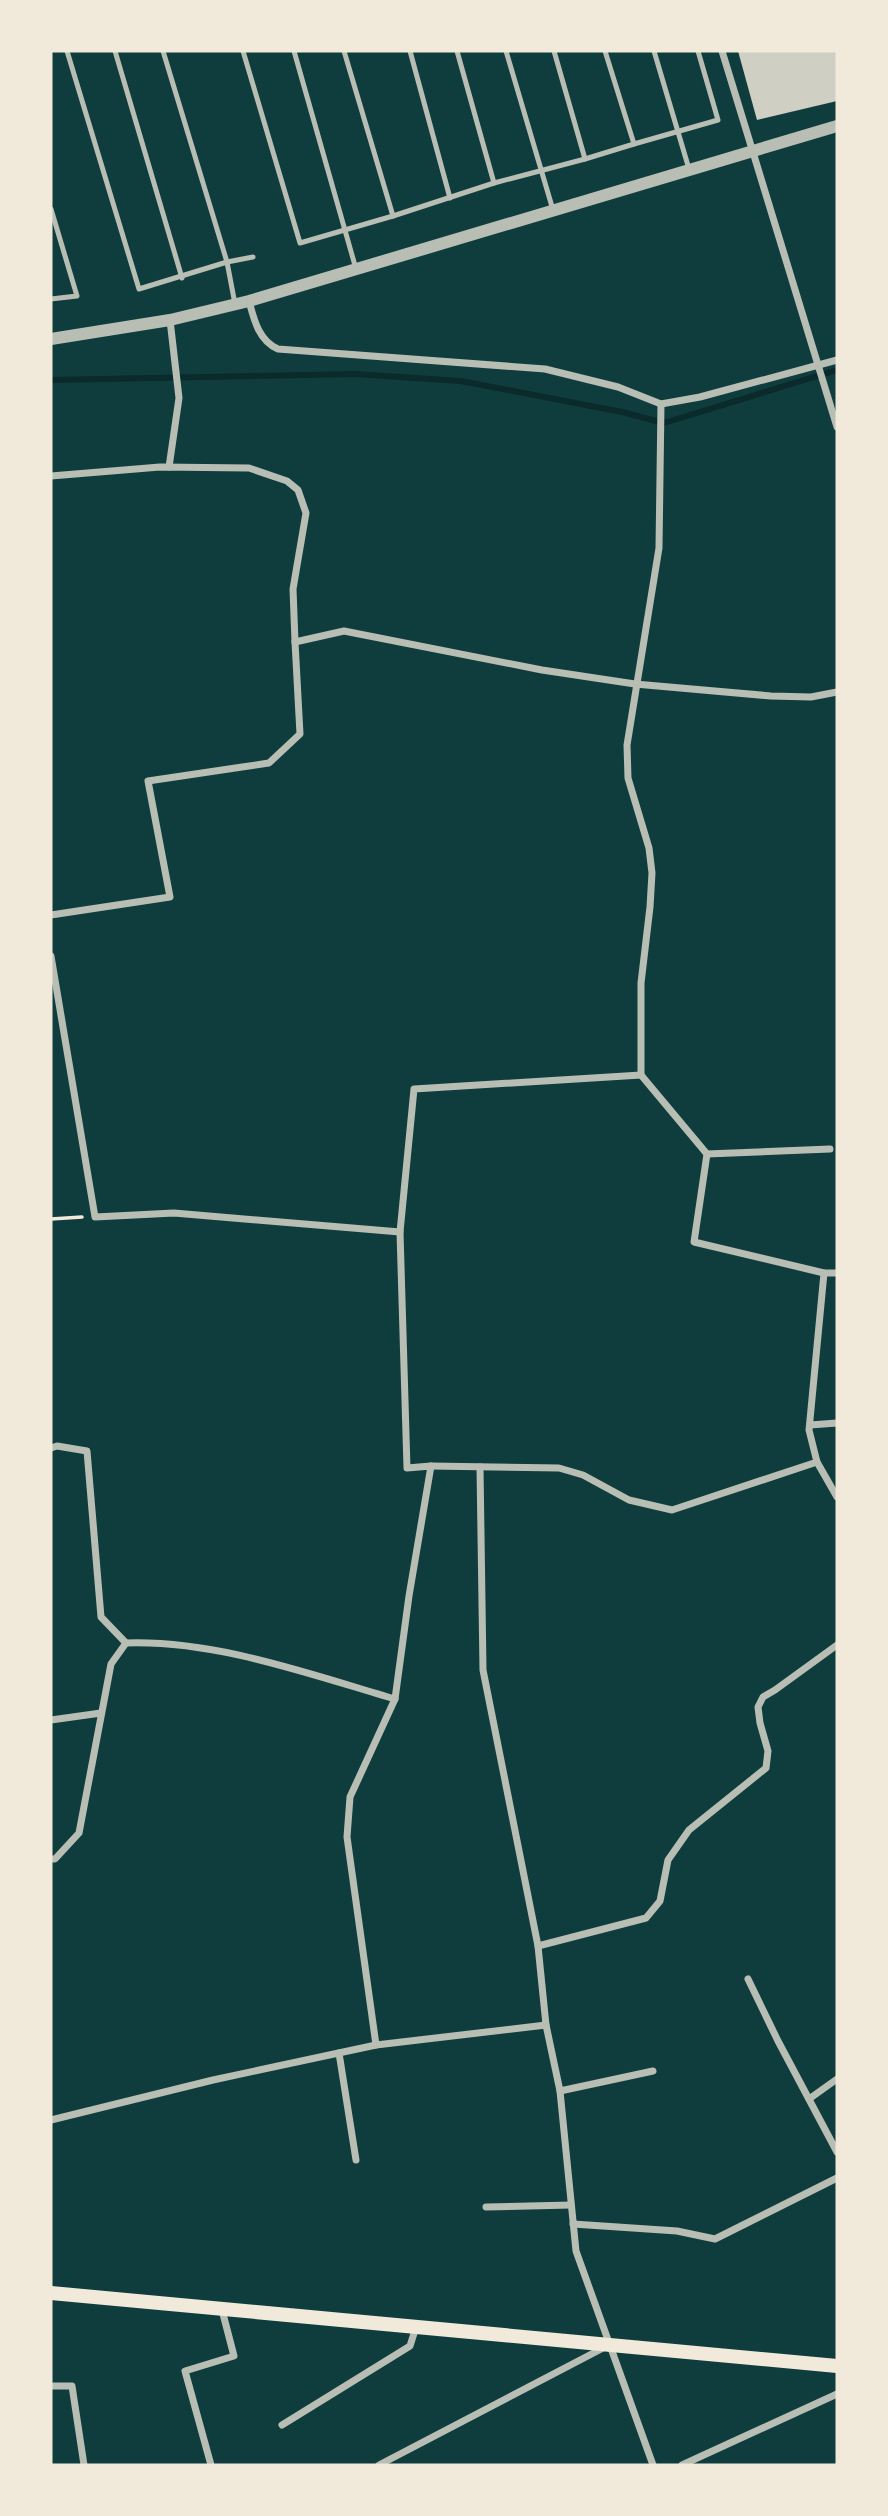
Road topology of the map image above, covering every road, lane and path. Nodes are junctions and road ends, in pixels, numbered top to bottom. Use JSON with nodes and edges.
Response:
{"nodes":[{"id":1,"x":67,"y":51,"type":"edge"},
{"id":2,"x":115,"y":51,"type":"edge"},
{"id":3,"x":163,"y":51,"type":"edge"},
{"id":4,"x":243,"y":51,"type":"edge"},
{"id":5,"x":294,"y":51,"type":"edge"},
{"id":6,"x":344,"y":51,"type":"edge"},
{"id":7,"x":410,"y":51,"type":"edge"},
{"id":8,"x":457,"y":51,"type":"edge"},
{"id":9,"x":506,"y":51,"type":"edge"},
{"id":10,"x":554,"y":51,"type":"edge"},
{"id":11,"x":605,"y":51,"type":"edge"},
{"id":12,"x":654,"y":51,"type":"edge"},
{"id":13,"x":698,"y":51,"type":"edge"},
{"id":14,"x":722,"y":51,"type":"edge"},
{"id":15,"x":837,"y":126,"type":"edge"},
{"id":16,"x":678,"y":131,"type":"junction"},
{"id":17,"x":634,"y":144,"type":"junction"},
{"id":18,"x":752,"y":151,"type":"junction"},
{"id":19,"x":585,"y":159,"type":"junction"},
{"id":20,"x":541,"y":169,"type":"junction"},
{"id":21,"x":689,"y":169,"type":"junction"},
{"id":22,"x":494,"y":183,"type":"junction"},
{"id":23,"x":450,"y":198,"type":"junction"},
{"id":24,"x":51,"y":209,"type":"edge"},
{"id":25,"x":552,"y":210,"type":"junction"},
{"id":26,"x":393,"y":216,"type":"junction"},
{"id":27,"x":345,"y":230,"type":"junction"},
{"id":28,"x":253,"y":257,"type":"dead end"},
{"id":29,"x":227,"y":262,"type":"junction"},
{"id":30,"x":356,"y":269,"type":"junction"},
{"id":31,"x":182,"y":278,"type":"junction"},
{"id":32,"x":51,"y":299,"type":"edge"},
{"id":33,"x":249,"y":301,"type":"junction"},
{"id":34,"x":235,"y":304,"type":"junction"},
{"id":35,"x":170,"y":320,"type":"junction"},
{"id":36,"x":51,"y":339,"type":"edge"},
{"id":37,"x":837,"y":360,"type":"edge"},
{"id":38,"x":819,"y":366,"type":"junction"},
{"id":39,"x":661,"y":404,"type":"junction"},
{"id":40,"x":837,"y":427,"type":"edge"},
{"id":41,"x":169,"y":467,"type":"junction"},
{"id":42,"x":51,"y":476,"type":"edge"},
{"id":43,"x":295,"y":642,"type":"junction"},
{"id":44,"x":635,"y":684,"type":"junction"},
{"id":45,"x":837,"y":692,"type":"edge"},
{"id":46,"x":51,"y":915,"type":"edge"},
{"id":47,"x":51,"y":957,"type":"edge"},
{"id":48,"x":641,"y":1075,"type":"junction"},
{"id":49,"x":830,"y":1149,"type":"dead end"},
{"id":50,"x":707,"y":1154,"type":"junction"},
{"id":51,"x":95,"y":1217,"type":"junction"},
{"id":52,"x":51,"y":1219,"type":"edge"},
{"id":53,"x":400,"y":1232,"type":"junction"},
{"id":54,"x":824,"y":1273,"type":"junction"},
{"id":55,"x":837,"y":1273,"type":"edge"},
{"id":56,"x":837,"y":1423,"type":"edge"},
{"id":57,"x":810,"y":1425,"type":"junction"},
{"id":58,"x":51,"y":1448,"type":"edge"},
{"id":59,"x":817,"y":1462,"type":"junction"},
{"id":60,"x":431,"y":1466,"type":"junction"},
{"id":61,"x":480,"y":1467,"type":"junction"},
{"id":62,"x":837,"y":1497,"type":"edge"},
{"id":63,"x":126,"y":1643,"type":"junction"},
{"id":64,"x":837,"y":1645,"type":"edge"},
{"id":65,"x":395,"y":1699,"type":"junction"},
{"id":66,"x":101,"y":1713,"type":"junction"},
{"id":67,"x":51,"y":1720,"type":"edge"},
{"id":68,"x":51,"y":1859,"type":"edge"},
{"id":69,"x":538,"y":1946,"type":"junction"},
{"id":70,"x":748,"y":1979,"type":"dead end"},
{"id":71,"x":546,"y":2025,"type":"junction"},
{"id":72,"x":376,"y":2045,"type":"junction"},
{"id":73,"x":339,"y":2053,"type":"junction"},
{"id":74,"x":653,"y":2071,"type":"dead end"},
{"id":75,"x":837,"y":2079,"type":"edge"},
{"id":76,"x":560,"y":2091,"type":"junction"},
{"id":77,"x":809,"y":2099,"type":"junction"},
{"id":78,"x":51,"y":2120,"type":"edge"},
{"id":79,"x":837,"y":2151,"type":"edge"},
{"id":80,"x":356,"y":2160,"type":"dead end"},
{"id":81,"x":837,"y":2178,"type":"edge"},
{"id":82,"x":571,"y":2205,"type":"junction"},
{"id":83,"x":486,"y":2207,"type":"dead end"},
{"id":84,"x":573,"y":2224,"type":"junction"},
{"id":85,"x":51,"y":2293,"type":"edge"},
{"id":86,"x":222,"y":2309,"type":"junction"},
{"id":87,"x":416,"y":2328,"type":"junction"},
{"id":88,"x":609,"y":2345,"type":"junction"},
{"id":89,"x":837,"y":2366,"type":"edge"},
{"id":90,"x":51,"y":2386,"type":"edge"},
{"id":91,"x":837,"y":2394,"type":"edge"},
{"id":92,"x":282,"y":2425,"type":"dead end"},
{"id":93,"x":84,"y":2465,"type":"edge"},
{"id":94,"x":211,"y":2465,"type":"edge"},
{"id":95,"x":379,"y":2465,"type":"edge"},
{"id":96,"x":653,"y":2465,"type":"edge"},
{"id":97,"x":682,"y":2465,"type":"edge"}],
"edges":[{"from":1,"to":31,"type":"lane"},
{"from":2,"to":31,"type":"lane"},
{"from":3,"to":29,"type":"lane"},
{"from":4,"to":27,"type":"lane"},
{"from":5,"to":27,"type":"lane"},
{"from":6,"to":26,"type":"lane"},
{"from":7,"to":23,"type":"lane"},
{"from":8,"to":22,"type":"lane"},
{"from":9,"to":20,"type":"lane"},
{"from":10,"to":19,"type":"lane"},
{"from":11,"to":17,"type":"lane"},
{"from":12,"to":16,"type":"lane"},
{"from":13,"to":16,"type":"lane"},
{"from":14,"to":18,"type":"street"},
{"from":15,"to":18,"type":"street"},
{"from":16,"to":17,"type":"lane"},
{"from":16,"to":21,"type":"lane"},
{"from":17,"to":19,"type":"lane"},
{"from":18,"to":21,"type":"street"},
{"from":18,"to":38,"type":"street"},
{"from":19,"to":20,"type":"lane"},
{"from":20,"to":22,"type":"lane"},
{"from":20,"to":25,"type":"lane"},
{"from":21,"to":25,"type":"street"},
{"from":22,"to":23,"type":"lane"},
{"from":23,"to":26,"type":"lane"},
{"from":24,"to":32,"type":"lane"},
{"from":25,"to":30,"type":"street"},
{"from":26,"to":27,"type":"lane"},
{"from":27,"to":30,"type":"lane"},
{"from":28,"to":29,"type":"lane"},
{"from":29,"to":31,"type":"lane"},
{"from":29,"to":34,"type":"lane"},
{"from":30,"to":33,"type":"street"},
{"from":33,"to":34,"type":"street"},
{"from":33,"to":39,"type":"street"},
{"from":34,"to":35,"type":"street"},
{"from":35,"to":36,"type":"street"},
{"from":35,"to":41,"type":"street"},
{"from":37,"to":38,"type":"street"},
{"from":38,"to":39,"type":"street"},
{"from":38,"to":40,"type":"street"},
{"from":39,"to":44,"type":"street"},
{"from":41,"to":42,"type":"street"},
{"from":41,"to":43,"type":"street"},
{"from":43,"to":44,"type":"street"},
{"from":43,"to":46,"type":"street"},
{"from":44,"to":45,"type":"street"},
{"from":44,"to":48,"type":"street"},
{"from":47,"to":51,"type":"street"},
{"from":48,"to":50,"type":"street"},
{"from":48,"to":53,"type":"street"},
{"from":49,"to":50,"type":"street"},
{"from":50,"to":54,"type":"street"},
{"from":51,"to":52,"type":"path"},
{"from":51,"to":53,"type":"street"},
{"from":53,"to":60,"type":"street"},
{"from":54,"to":55,"type":"street"},
{"from":54,"to":57,"type":"street"},
{"from":56,"to":57,"type":"street"},
{"from":57,"to":59,"type":"street"},
{"from":58,"to":63,"type":"street"},
{"from":59,"to":61,"type":"street"},
{"from":59,"to":62,"type":"street"},
{"from":60,"to":61,"type":"street"},
{"from":60,"to":65,"type":"street"},
{"from":61,"to":69,"type":"street"},
{"from":63,"to":65,"type":"street"},
{"from":63,"to":66,"type":"street"},
{"from":64,"to":69,"type":"street"},
{"from":65,"to":72,"type":"street"},
{"from":66,"to":67,"type":"street"},
{"from":66,"to":68,"type":"street"},
{"from":69,"to":71,"type":"street"},
{"from":70,"to":77,"type":"street"},
{"from":71,"to":72,"type":"street"},
{"from":71,"to":76,"type":"street"},
{"from":72,"to":73,"type":"street"},
{"from":73,"to":78,"type":"street"},
{"from":73,"to":80,"type":"street"},
{"from":74,"to":76,"type":"street"},
{"from":75,"to":77,"type":"street"},
{"from":76,"to":82,"type":"street"},
{"from":77,"to":79,"type":"street"},
{"from":81,"to":84,"type":"street"},
{"from":82,"to":83,"type":"street"},
{"from":82,"to":84,"type":"street"},
{"from":84,"to":88,"type":"street"},
{"from":85,"to":86,"type":"main road"},
{"from":86,"to":87,"type":"main road"},
{"from":86,"to":94,"type":"street"},
{"from":87,"to":88,"type":"main road"},
{"from":87,"to":92,"type":"street"},
{"from":88,"to":89,"type":"main road"},
{"from":88,"to":95,"type":"street"},
{"from":88,"to":96,"type":"street"},
{"from":90,"to":93,"type":"street"},
{"from":91,"to":97,"type":"street"}]}
